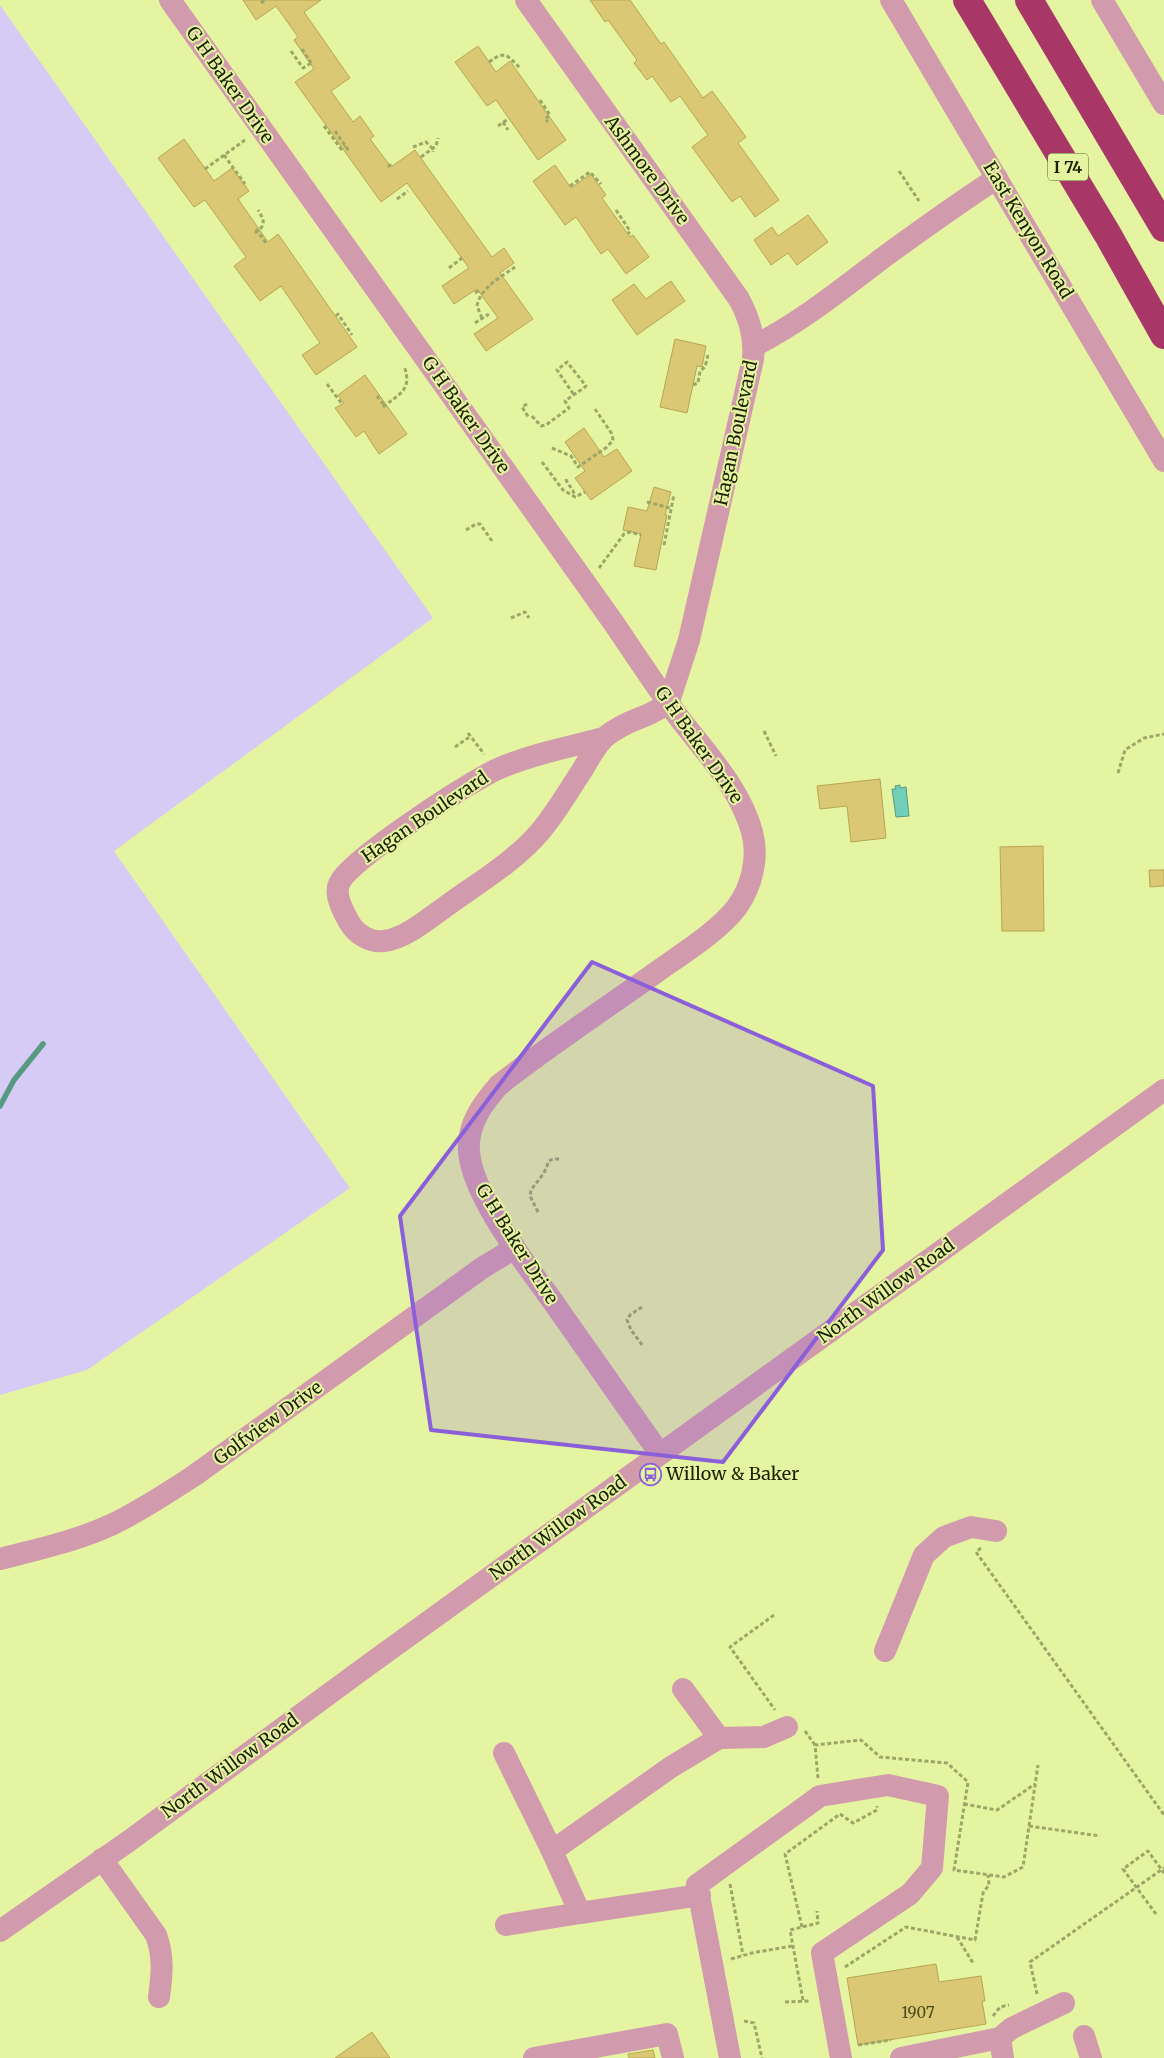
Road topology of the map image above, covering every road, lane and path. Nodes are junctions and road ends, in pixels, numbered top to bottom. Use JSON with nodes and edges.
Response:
{"nodes":[{"id":1,"x":170,"y":0,"type":"edge"},
{"id":2,"x":265,"y":0,"type":"edge"},
{"id":3,"x":526,"y":0,"type":"edge"},
{"id":4,"x":890,"y":0,"type":"edge"},
{"id":5,"x":968,"y":0,"type":"edge"},
{"id":6,"x":1029,"y":0,"type":"edge"},
{"id":7,"x":1102,"y":0,"type":"edge"},
{"id":8,"x":261,"y":3,"type":"dead end"},
{"id":9,"x":302,"y":49,"type":"dead end"},
{"id":10,"x":290,"y":51,"type":"dead end"},
{"id":11,"x":489,"y":62,"type":"dead end"},
{"id":12,"x":520,"y":68,"type":"dead end"},
{"id":13,"x":540,"y":100,"type":"dead end"},
{"id":14,"x":1164,"y":104,"type":"edge"},
{"id":15,"x":508,"y":119,"type":"dead end"},
{"id":16,"x":503,"y":122,"type":"junction"},
{"id":17,"x":548,"y":122,"type":"dead end"},
{"id":18,"x":324,"y":126,"type":"dead end"},
{"id":19,"x":498,"y":126,"type":"dead end"},
{"id":20,"x":261,"y":128,"type":"junction"},
{"id":21,"x":508,"y":130,"type":"dead end"},
{"id":22,"x":335,"y":131,"type":"dead end"},
{"id":23,"x":438,"y":138,"type":"dead end"},
{"id":24,"x":412,"y":147,"type":"dead end"},
{"id":25,"x":433,"y":150,"type":"junction"},
{"id":26,"x":224,"y":155,"type":"junction"},
{"id":27,"x":421,"y":157,"type":"dead end"},
{"id":28,"x":205,"y":169,"type":"dead end"},
{"id":29,"x":899,"y":172,"type":"dead end"},
{"id":30,"x":997,"y":178,"type":"junction"},
{"id":31,"x":245,"y":184,"type":"dead end"},
{"id":32,"x":601,"y":184,"type":"dead end"},
{"id":33,"x":570,"y":186,"type":"dead end"},
{"id":34,"x":408,"y":191,"type":"dead end"},
{"id":35,"x":397,"y":199,"type":"dead end"},
{"id":36,"x":919,"y":201,"type":"dead end"},
{"id":37,"x":258,"y":210,"type":"dead end"},
{"id":38,"x":616,"y":210,"type":"dead end"},
{"id":39,"x":1164,"y":228,"type":"edge"},
{"id":40,"x":628,"y":234,"type":"dead end"},
{"id":41,"x":266,"y":243,"type":"dead end"},
{"id":42,"x":462,"y":258,"type":"dead end"},
{"id":43,"x":512,"y":267,"type":"dead end"},
{"id":44,"x":449,"y":268,"type":"dead end"},
{"id":45,"x":489,"y":314,"type":"dead end"},
{"id":46,"x":336,"y":316,"type":"dead end"},
{"id":47,"x":482,"y":318,"type":"junction"},
{"id":48,"x":475,"y":323,"type":"dead end"},
{"id":49,"x":352,"y":335,"type":"dead end"},
{"id":50,"x":1164,"y":336,"type":"edge"},
{"id":51,"x":754,"y":346,"type":"junction"},
{"id":52,"x":708,"y":355,"type":"dead end"},
{"id":53,"x":404,"y":365,"type":"dead end"},
{"id":54,"x":327,"y":384,"type":"dead end"},
{"id":55,"x":693,"y":384,"type":"dead end"},
{"id":56,"x":574,"y":395,"type":"junction"},
{"id":57,"x":377,"y":396,"type":"dead end"},
{"id":58,"x":342,"y":404,"type":"dead end"},
{"id":59,"x":528,"y":404,"type":"dead end"},
{"id":60,"x":595,"y":409,"type":"dead end"},
{"id":61,"x":552,"y":448,"type":"dead end"},
{"id":62,"x":1164,"y":460,"type":"edge"},
{"id":63,"x":542,"y":462,"type":"dead end"},
{"id":64,"x":566,"y":480,"type":"dead end"},
{"id":65,"x":585,"y":492,"type":"dead end"},
{"id":66,"x":674,"y":494,"type":"dead end"},
{"id":67,"x":574,"y":497,"type":"junction"},
{"id":68,"x":648,"y":502,"type":"dead end"},
{"id":69,"x":670,"y":508,"type":"junction"},
{"id":70,"x":466,"y":530,"type":"dead end"},
{"id":71,"x":641,"y":535,"type":"dead end"},
{"id":72,"x":492,"y":540,"type":"dead end"},
{"id":73,"x":664,"y":545,"type":"dead end"},
{"id":74,"x":587,"y":585,"type":"junction"},
{"id":75,"x":511,"y":618,"type":"dead end"},
{"id":76,"x":529,"y":618,"type":"dead end"},
{"id":77,"x":670,"y":704,"type":"junction"},
{"id":78,"x":764,"y":731,"type":"dead end"},
{"id":79,"x":1164,"y":734,"type":"edge"},
{"id":80,"x":604,"y":738,"type":"junction"},
{"id":81,"x":455,"y":747,"type":"dead end"},
{"id":82,"x":776,"y":756,"type":"dead end"},
{"id":83,"x":494,"y":771,"type":"junction"},
{"id":84,"x":1118,"y":773,"type":"dead end"},
{"id":85,"x":1164,"y":1090,"type":"edge"},
{"id":86,"x":559,"y":1159,"type":"dead end"},
{"id":87,"x":538,"y":1212,"type":"dead end"},
{"id":88,"x":515,"y":1248,"type":"junction"},
{"id":89,"x":642,"y":1307,"type":"dead end"},
{"id":90,"x":643,"y":1346,"type":"dead end"},
{"id":91,"x":660,"y":1454,"type":"junction"},
{"id":92,"x":990,"y":1538,"type":"joint"},
{"id":93,"x":0,"y":1560,"type":"edge"},
{"id":94,"x":774,"y":1615,"type":"dead end"},
{"id":95,"x":885,"y":1651,"type":"dead end"},
{"id":96,"x":683,"y":1689,"type":"dead end"},
{"id":97,"x":787,"y":1727,"type":"joint"},
{"id":98,"x":719,"y":1738,"type":"junction"},
{"id":99,"x":504,"y":1753,"type":"dead end"},
{"id":100,"x":1035,"y":1784,"type":"dead end"},
{"id":101,"x":905,"y":1788,"type":"junction"},
{"id":102,"x":964,"y":1804,"type":"dead end"},
{"id":103,"x":1164,"y":1815,"type":"edge"},
{"id":104,"x":1029,"y":1826,"type":"dead end"},
{"id":105,"x":1100,"y":1836,"type":"dead end"},
{"id":106,"x":552,"y":1851,"type":"junction"},
{"id":107,"x":102,"y":1859,"type":"junction"},
{"id":108,"x":727,"y":1864,"type":"junction"},
{"id":109,"x":1163,"y":1870,"type":"edge"},
{"id":110,"x":988,"y":1875,"type":"dead end"},
{"id":111,"x":1136,"y":1887,"type":"junction"},
{"id":112,"x":700,"y":1895,"type":"junction"},
{"id":113,"x":580,"y":1914,"type":"junction"},
{"id":114,"x":1156,"y":1914,"type":"dead end"},
{"id":115,"x":506,"y":1925,"type":"dead end"},
{"id":116,"x":802,"y":1927,"type":"dead end"},
{"id":117,"x":1,"y":1929,"type":"edge"},
{"id":118,"x":956,"y":1937,"type":"junction"},
{"id":119,"x":792,"y":1946,"type":"dead end"},
{"id":120,"x":743,"y":1955,"type":"junction"},
{"id":121,"x":973,"y":1963,"type":"dead end"},
{"id":122,"x":729,"y":1968,"type":"dead end"},
{"id":123,"x":840,"y":1970,"type":"dead end"},
{"id":124,"x":159,"y":1997,"type":"dead end"},
{"id":125,"x":1039,"y":2000,"type":"dead end"},
{"id":126,"x":1064,"y":2003,"type":"dead end"},
{"id":127,"x":1010,"y":2005,"type":"dead end"},
{"id":128,"x":741,"y":2017,"type":"dead end"},
{"id":129,"x":991,"y":2018,"type":"dead end"},
{"id":130,"x":1084,"y":2036,"type":"dead end"},
{"id":131,"x":854,"y":2040,"type":"dead end"},
{"id":132,"x":1002,"y":2048,"type":"edge"},
{"id":133,"x":897,"y":2049,"type":"edge"},
{"id":134,"x":619,"y":2050,"type":"edge"},
{"id":135,"x":534,"y":2058,"type":"edge"},
{"id":136,"x":672,"y":2058,"type":"edge"},
{"id":137,"x":730,"y":2058,"type":"edge"},
{"id":138,"x":762,"y":2058,"type":"edge"},
{"id":139,"x":841,"y":2058,"type":"edge"},
{"id":140,"x":1091,"y":2058,"type":"edge"}],
"edges":[{"from":1,"to":20,"type":"street","name":"G H Baker Drive"},
{"from":2,"to":8,"type":"path"},
{"from":3,"to":51,"type":"street","name":"Ashmore Drive"},
{"from":4,"to":30,"type":"street","name":"East Kenyon Road"},
{"from":5,"to":50,"type":"highway","number":"I 74"},
{"from":6,"to":39,"type":"highway"},
{"from":7,"to":14,"type":"street"},
{"from":9,"to":10,"type":"path"},
{"from":11,"to":12,"type":"path"},
{"from":13,"to":17,"type":"path"},
{"from":15,"to":16,"type":"path"},
{"from":16,"to":19,"type":"path"},
{"from":16,"to":21,"type":"path"},
{"from":18,"to":22,"type":"path"},
{"from":20,"to":26,"type":"path"},
{"from":20,"to":74,"type":"street","name":"G H Baker Drive"},
{"from":23,"to":25,"type":"path"},
{"from":24,"to":25,"type":"path"},
{"from":25,"to":27,"type":"path"},
{"from":26,"to":28,"type":"path"},
{"from":26,"to":31,"type":"path"},
{"from":29,"to":36,"type":"path"},
{"from":30,"to":51,"type":"street","name":"Hagan Boulevard"},
{"from":30,"to":62,"type":"street","name":"East Kenyon Road"},
{"from":32,"to":33,"type":"path"},
{"from":34,"to":35,"type":"path"},
{"from":37,"to":41,"type":"path"},
{"from":38,"to":40,"type":"path"},
{"from":42,"to":44,"type":"path"},
{"from":43,"to":47,"type":"path"},
{"from":45,"to":47,"type":"path"},
{"from":46,"to":49,"type":"path"},
{"from":47,"to":48,"type":"path"},
{"from":51,"to":77,"type":"street","name":"Hagan Boulevard"},
{"from":52,"to":55,"type":"path"},
{"from":53,"to":57,"type":"path"},
{"from":54,"to":58,"type":"path"},
{"from":56,"to":56,"type":"path"},
{"from":56,"to":59,"type":"path"},
{"from":60,"to":61,"type":"path"},
{"from":63,"to":67,"type":"path"},
{"from":64,"to":67,"type":"path"},
{"from":65,"to":67,"type":"path"},
{"from":66,"to":69,"type":"path"},
{"from":68,"to":69,"type":"path"},
{"from":69,"to":73,"type":"path"},
{"from":70,"to":72,"type":"path"},
{"from":71,"to":74,"type":"path"},
{"from":74,"to":77,"type":"street","name":"G H Baker Drive"},
{"from":75,"to":76,"type":"path"},
{"from":77,"to":80,"type":"street","name":"Hagan Boulevard"},
{"from":77,"to":88,"type":"street","name":"G H Baker Drive"},
{"from":78,"to":82,"type":"path"},
{"from":79,"to":84,"type":"path"},
{"from":80,"to":83,"type":"street","name":"Hagan Boulevard"},
{"from":80,"to":83,"type":"street","name":"Hagan Boulevard"},
{"from":81,"to":83,"type":"path"},
{"from":85,"to":91,"type":"street","name":"North Willow Road"},
{"from":86,"to":87,"type":"path"},
{"from":88,"to":91,"type":"street","name":"G H Baker Drive"},
{"from":88,"to":93,"type":"street","name":"Golfview Drive"},
{"from":89,"to":90,"type":"path"},
{"from":91,"to":107,"type":"street","name":"North Willow Road"},
{"from":92,"to":95,"type":"street"},
{"from":92,"to":103,"type":"path"},
{"from":94,"to":97,"type":"path"},
{"from":96,"to":98,"type":"street"},
{"from":97,"to":98,"type":"street"},
{"from":98,"to":106,"type":"street"},
{"from":99,"to":106,"type":"street"},
{"from":100,"to":102,"type":"path"},
{"from":101,"to":108,"type":"street"},
{"from":101,"to":116,"type":"path"},
{"from":101,"to":139,"type":"street"},
{"from":104,"to":105,"type":"path"},
{"from":106,"to":113,"type":"street"},
{"from":107,"to":117,"type":"street","name":"North Willow Road"},
{"from":107,"to":124,"type":"street"},
{"from":108,"to":112,"type":"street"},
{"from":108,"to":120,"type":"path"},
{"from":109,"to":111,"type":"path"},
{"from":109,"to":111,"type":"path"},
{"from":110,"to":118,"type":"path"},
{"from":111,"to":114,"type":"path"},
{"from":111,"to":125,"type":"path"},
{"from":112,"to":113,"type":"street"},
{"from":112,"to":137,"type":"street"},
{"from":113,"to":115,"type":"street"},
{"from":118,"to":121,"type":"path"},
{"from":118,"to":123,"type":"path"},
{"from":119,"to":120,"type":"path"},
{"from":120,"to":122,"type":"path"},
{"from":126,"to":132,"type":"street"},
{"from":127,"to":129,"type":"path"},
{"from":128,"to":138,"type":"path"},
{"from":130,"to":140,"type":"street"},
{"from":131,"to":133,"type":"path"},
{"from":132,"to":133,"type":"street"},
{"from":134,"to":135,"type":"street"},
{"from":134,"to":136,"type":"street"}]}
